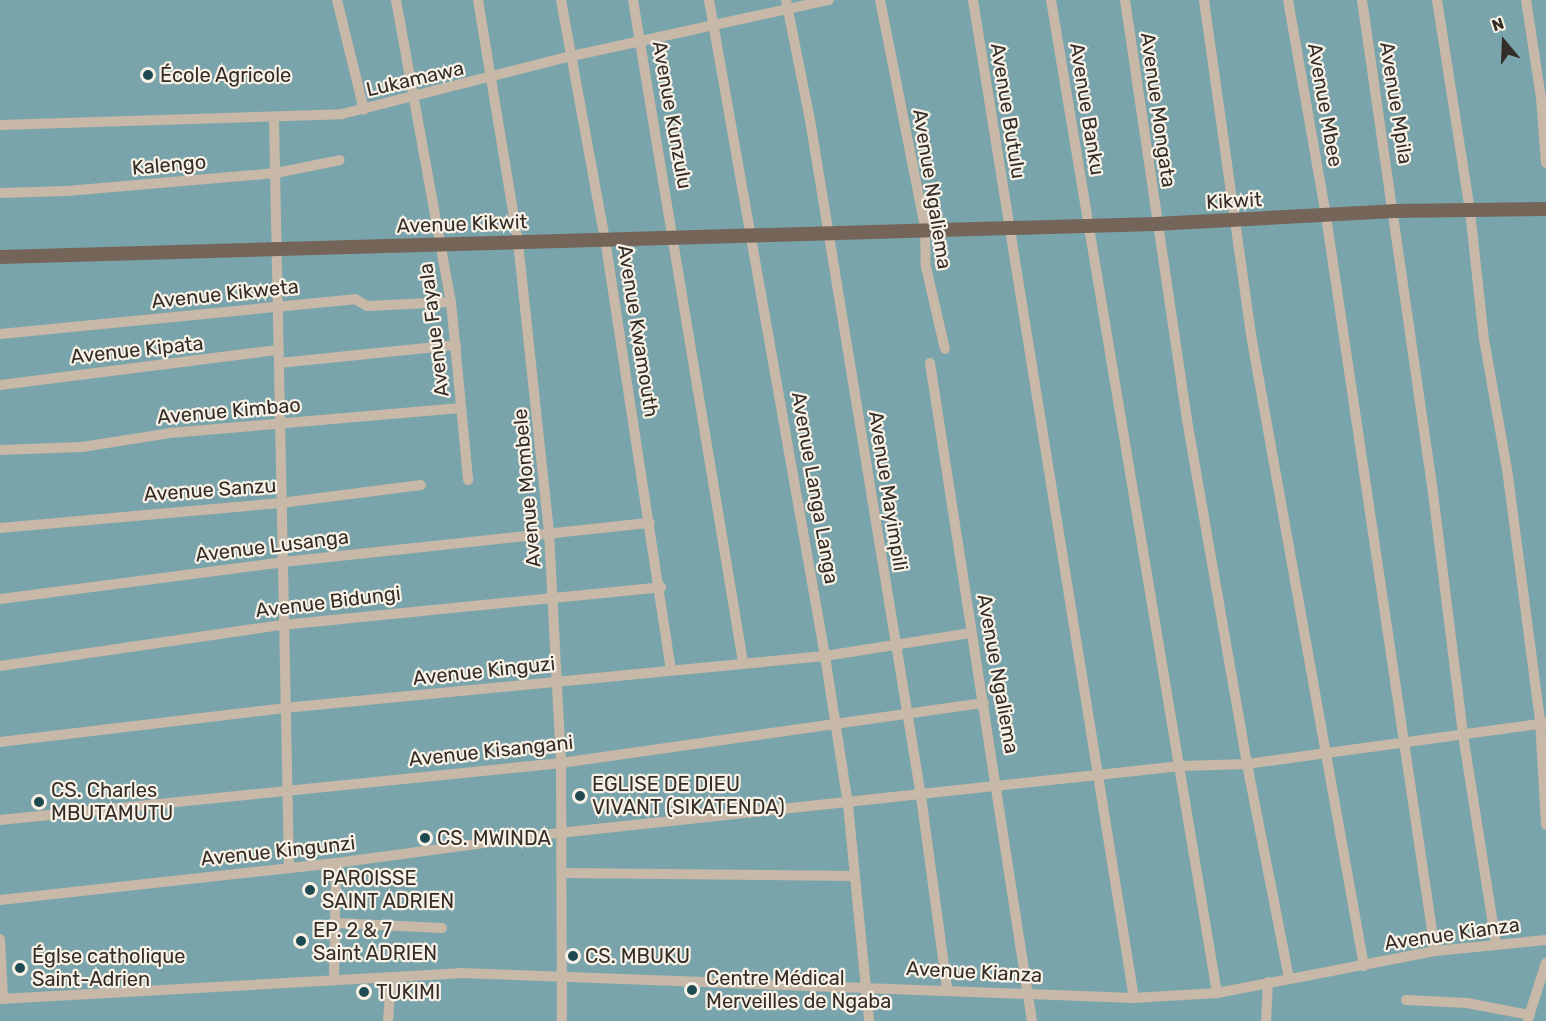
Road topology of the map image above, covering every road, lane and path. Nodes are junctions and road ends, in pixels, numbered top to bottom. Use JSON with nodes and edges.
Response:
{"nodes":[{"id":1,"x":337,"y":0,"type":"edge"},
{"id":2,"x":396,"y":0,"type":"edge"},
{"id":3,"x":478,"y":0,"type":"edge"},
{"id":4,"x":561,"y":0,"type":"edge"},
{"id":5,"x":633,"y":0,"type":"edge"},
{"id":6,"x":710,"y":0,"type":"edge"},
{"id":7,"x":829,"y":0,"type":"edge"},
{"id":8,"x":880,"y":0,"type":"edge"},
{"id":9,"x":973,"y":0,"type":"edge"},
{"id":10,"x":1051,"y":0,"type":"edge"},
{"id":11,"x":1125,"y":0,"type":"edge"},
{"id":12,"x":1204,"y":0,"type":"edge"},
{"id":13,"x":1288,"y":0,"type":"edge"},
{"id":14,"x":1362,"y":0,"type":"edge"},
{"id":15,"x":1437,"y":0,"type":"edge"},
{"id":16,"x":1526,"y":0,"type":"edge"},
{"id":17,"x":787,"y":5,"type":"edge"},
{"id":18,"x":714,"y":26,"type":"junction"},
{"id":19,"x":640,"y":43,"type":"junction"},
{"id":20,"x":572,"y":56,"type":"junction"},
{"id":21,"x":492,"y":79,"type":"junction"},
{"id":22,"x":415,"y":98,"type":"junction"},
{"id":23,"x":363,"y":110,"type":"junction"},
{"id":24,"x":274,"y":119,"type":"junction"},
{"id":25,"x":0,"y":124,"type":"edge"},
{"id":26,"x":340,"y":160,"type":"dead end"},
{"id":27,"x":1546,"y":163,"type":"edge"},
{"id":28,"x":276,"y":173,"type":"junction"},
{"id":29,"x":0,"y":193,"type":"edge"},
{"id":30,"x":1546,"y":209,"type":"edge"},
{"id":31,"x":1470,"y":211,"type":"junction"},
{"id":32,"x":1394,"y":212,"type":"junction"},
{"id":33,"x":1326,"y":216,"type":"junction"},
{"id":34,"x":1235,"y":220,"type":"junction"},
{"id":35,"x":1088,"y":224,"type":"junction"},
{"id":36,"x":1156,"y":224,"type":"junction"},
{"id":37,"x":1008,"y":227,"type":"junction"},
{"id":38,"x":925,"y":228,"type":"junction"},
{"id":39,"x":827,"y":232,"type":"junction"},
{"id":40,"x":751,"y":234,"type":"junction"},
{"id":41,"x":675,"y":237,"type":"junction"},
{"id":42,"x":605,"y":239,"type":"junction"},
{"id":43,"x":518,"y":242,"type":"junction"},
{"id":44,"x":441,"y":244,"type":"junction"},
{"id":45,"x":278,"y":250,"type":"junction"},
{"id":46,"x":0,"y":257,"type":"edge"},
{"id":47,"x":451,"y":302,"type":"junction"},
{"id":48,"x":277,"y":309,"type":"junction"},
{"id":49,"x":0,"y":334,"type":"edge"},
{"id":50,"x":456,"y":345,"type":"junction"},
{"id":51,"x":945,"y":348,"type":"dead end"},
{"id":52,"x":278,"y":350,"type":"junction"},
{"id":53,"x":279,"y":363,"type":"junction"},
{"id":54,"x":930,"y":363,"type":"dead end"},
{"id":55,"x":0,"y":385,"type":"edge"},
{"id":56,"x":461,"y":408,"type":"junction"},
{"id":57,"x":280,"y":425,"type":"junction"},
{"id":58,"x":0,"y":450,"type":"edge"},
{"id":59,"x":468,"y":480,"type":"dead end"},
{"id":60,"x":421,"y":484,"type":"dead end"},
{"id":61,"x":282,"y":503,"type":"junction"},
{"id":62,"x":650,"y":523,"type":"junction"},
{"id":63,"x":0,"y":528,"type":"edge"},
{"id":64,"x":549,"y":533,"type":"junction"},
{"id":65,"x":283,"y":562,"type":"junction"},
{"id":66,"x":661,"y":587,"type":"junction"},
{"id":67,"x":553,"y":597,"type":"junction"},
{"id":68,"x":0,"y":599,"type":"edge"},
{"id":69,"x":282,"y":625,"type":"junction"},
{"id":70,"x":971,"y":633,"type":"junction"},
{"id":71,"x":895,"y":647,"type":"junction"},
{"id":72,"x":825,"y":656,"type":"junction"},
{"id":73,"x":743,"y":662,"type":"junction"},
{"id":74,"x":0,"y":666,"type":"edge"},
{"id":75,"x":671,"y":668,"type":"junction"},
{"id":76,"x":555,"y":682,"type":"junction"},
{"id":77,"x":984,"y":703,"type":"junction"},
{"id":78,"x":284,"y":708,"type":"junction"},
{"id":79,"x":908,"y":715,"type":"junction"},
{"id":80,"x":835,"y":724,"type":"junction"},
{"id":81,"x":1543,"y":724,"type":"edge"},
{"id":82,"x":1463,"y":735,"type":"junction"},
{"id":83,"x":0,"y":742,"type":"edge"},
{"id":84,"x":1405,"y":744,"type":"junction"},
{"id":85,"x":1323,"y":754,"type":"junction"},
{"id":86,"x":561,"y":763,"type":"junction"},
{"id":87,"x":1247,"y":764,"type":"junction"},
{"id":88,"x":1181,"y":766,"type":"junction"},
{"id":89,"x":1100,"y":775,"type":"junction"},
{"id":90,"x":999,"y":787,"type":"junction"},
{"id":91,"x":286,"y":791,"type":"junction"},
{"id":92,"x":921,"y":796,"type":"junction"},
{"id":93,"x":848,"y":805,"type":"junction"},
{"id":94,"x":0,"y":820,"type":"edge"},
{"id":95,"x":1546,"y":825,"type":"edge"},
{"id":96,"x":560,"y":833,"type":"junction"},
{"id":97,"x":336,"y":863,"type":"junction"},
{"id":98,"x":289,"y":867,"type":"junction"},
{"id":99,"x":562,"y":873,"type":"junction"},
{"id":100,"x":855,"y":876,"type":"junction"},
{"id":101,"x":0,"y":900,"type":"edge"},
{"id":102,"x":335,"y":922,"type":"junction"},
{"id":103,"x":442,"y":928,"type":"dead end"},
{"id":104,"x":0,"y":939,"type":"edge"},
{"id":105,"x":1546,"y":940,"type":"edge"},
{"id":106,"x":1496,"y":943,"type":"junction"},
{"id":107,"x":1435,"y":951,"type":"junction"},
{"id":108,"x":1546,"y":963,"type":"edge"},
{"id":109,"x":1364,"y":966,"type":"junction"},
{"id":110,"x":391,"y":977,"type":"junction"},
{"id":111,"x":561,"y":978,"type":"junction"},
{"id":112,"x":334,"y":979,"type":"junction"},
{"id":113,"x":1289,"y":979,"type":"junction"},
{"id":114,"x":1269,"y":982,"type":"junction"},
{"id":115,"x":865,"y":985,"type":"junction"},
{"id":116,"x":947,"y":989,"type":"junction"},
{"id":117,"x":1026,"y":992,"type":"junction"},
{"id":118,"x":1217,"y":993,"type":"junction"},
{"id":119,"x":1134,"y":998,"type":"junction"},
{"id":120,"x":2,"y":999,"type":"edge"},
{"id":121,"x":1406,"y":1000,"type":"dead end"},
{"id":122,"x":1529,"y":1018,"type":"edge"},
{"id":123,"x":388,"y":1021,"type":"edge"},
{"id":124,"x":562,"y":1021,"type":"edge"},
{"id":125,"x":870,"y":1021,"type":"edge"},
{"id":126,"x":1032,"y":1021,"type":"edge"},
{"id":127,"x":1266,"y":1021,"type":"edge"}],
"edges":[{"from":1,"to":23,"type":"street"},
{"from":2,"to":22,"type":"street","name":"Avenue Fayala"},
{"from":3,"to":21,"type":"street","name":"Avenue Mombele"},
{"from":4,"to":20,"type":"street","name":"Avenue Kwamouth"},
{"from":5,"to":19,"type":"street","name":"Avenue Kunzulu"},
{"from":6,"to":18,"type":"street","name":"Avenue Langa Langa"},
{"from":7,"to":17,"type":"street","name":"Lukamawa"},
{"from":8,"to":38,"type":"street","name":"Avenue Ngaliema"},
{"from":9,"to":37,"type":"street","name":"Avenue Butulu"},
{"from":10,"to":35,"type":"street","name":"Avenue Banku"},
{"from":11,"to":36,"type":"street","name":"Avenue Mongata"},
{"from":12,"to":34,"type":"street"},
{"from":13,"to":33,"type":"street","name":"Avenue Mbee"},
{"from":14,"to":32,"type":"street","name":"Avenue Mpila"},
{"from":15,"to":31,"type":"street"},
{"from":16,"to":27,"type":"street"},
{"from":17,"to":18,"type":"street","name":"Lukamawa"},
{"from":17,"to":39,"type":"street","name":"Avenue Mayimpili"},
{"from":18,"to":19,"type":"street","name":"Lukamawa"},
{"from":18,"to":40,"type":"street","name":"Avenue Langa Langa"},
{"from":19,"to":20,"type":"street","name":"Lukamawa"},
{"from":19,"to":41,"type":"street","name":"Avenue Kunzulu"},
{"from":20,"to":21,"type":"street","name":"Lukamawa"},
{"from":20,"to":42,"type":"street","name":"Avenue Kwamouth"},
{"from":21,"to":22,"type":"street","name":"Lukamawa"},
{"from":21,"to":43,"type":"street","name":"Avenue Mombele"},
{"from":22,"to":23,"type":"street","name":"Lukamawa"},
{"from":22,"to":44,"type":"street","name":"Avenue Fayala"},
{"from":23,"to":24,"type":"street","name":"Lukamawa"},
{"from":24,"to":25,"type":"street","name":"Lukamawa"},
{"from":24,"to":28,"type":"street"},
{"from":26,"to":28,"type":"street","name":"Kalengo"},
{"from":28,"to":29,"type":"street","name":"Kalengo"},
{"from":28,"to":45,"type":"street"},
{"from":30,"to":31,"type":"main road","name":"Kikwit"},
{"from":31,"to":32,"type":"main road","name":"Kikwit"},
{"from":31,"to":81,"type":"street"},
{"from":32,"to":33,"type":"main road","name":"Kikwit"},
{"from":32,"to":82,"type":"street","name":"Avenue Mpila"},
{"from":33,"to":34,"type":"main road","name":"Kikwit"},
{"from":33,"to":84,"type":"street","name":"Avenue Mbee"},
{"from":34,"to":36,"type":"main road","name":"Kikwit"},
{"from":34,"to":85,"type":"street"},
{"from":35,"to":36,"type":"main road","name":"Kikwit"},
{"from":35,"to":37,"type":"main road","name":"Kikwit"},
{"from":35,"to":88,"type":"street","name":"Avenue Banku"},
{"from":36,"to":87,"type":"street","name":"Avenue Mongata"},
{"from":37,"to":38,"type":"main road","name":"Kikwit"},
{"from":37,"to":89,"type":"street","name":"Avenue Butulu"},
{"from":38,"to":39,"type":"main road","name":"Avenue Kikwit"},
{"from":38,"to":51,"type":"street","name":"Avenue Ngaliema"},
{"from":39,"to":40,"type":"main road","name":"Avenue Kikwit"},
{"from":39,"to":71,"type":"street","name":"Avenue Mayimpili"},
{"from":40,"to":41,"type":"main road","name":"Avenue Kikwit"},
{"from":40,"to":72,"type":"street","name":"Avenue Langa Langa"},
{"from":41,"to":42,"type":"main road","name":"Avenue Kikwit"},
{"from":41,"to":73,"type":"street"},
{"from":42,"to":43,"type":"main road","name":"Avenue Kikwit"},
{"from":42,"to":62,"type":"street","name":"Avenue Kwamouth"},
{"from":43,"to":44,"type":"main road","name":"Avenue Kikwit"},
{"from":43,"to":64,"type":"street","name":"Avenue Mombele"},
{"from":44,"to":45,"type":"main road","name":"Avenue Kikwit"},
{"from":44,"to":47,"type":"street","name":"Avenue Fayala"},
{"from":45,"to":46,"type":"main road","name":"Avenue Kikwit"},
{"from":45,"to":48,"type":"street"},
{"from":47,"to":48,"type":"street","name":"Avenue Kikweta"},
{"from":47,"to":50,"type":"street","name":"Avenue Fayala"},
{"from":48,"to":49,"type":"street","name":"Avenue Kikweta"},
{"from":48,"to":52,"type":"street"},
{"from":50,"to":53,"type":"street"},
{"from":50,"to":56,"type":"street","name":"Avenue Fayala"},
{"from":52,"to":53,"type":"street"},
{"from":52,"to":55,"type":"street","name":"Avenue Kipata"},
{"from":53,"to":57,"type":"street"},
{"from":54,"to":70,"type":"street","name":"Avenue Ngaliema"},
{"from":56,"to":57,"type":"street","name":"Avenue Kimbao"},
{"from":56,"to":59,"type":"street","name":"Avenue Fayala"},
{"from":57,"to":58,"type":"street","name":"Avenue Kimbao"},
{"from":57,"to":61,"type":"street"},
{"from":60,"to":61,"type":"street","name":"Avenue Sanzu"},
{"from":61,"to":63,"type":"street","name":"Avenue Sanzu"},
{"from":61,"to":65,"type":"street"},
{"from":62,"to":64,"type":"street","name":"Avenue Lusanga"},
{"from":62,"to":66,"type":"street","name":"Avenue Kwamouth"},
{"from":64,"to":65,"type":"street","name":"Avenue Lusanga"},
{"from":64,"to":67,"type":"street","name":"Avenue Mombele"},
{"from":65,"to":68,"type":"street","name":"Avenue Lusanga"},
{"from":65,"to":69,"type":"street"},
{"from":66,"to":67,"type":"street","name":"Avenue Bidungi"},
{"from":66,"to":75,"type":"street","name":"Avenue Kwamouth"},
{"from":67,"to":69,"type":"street","name":"Avenue Bidungi"},
{"from":67,"to":76,"type":"street","name":"Avenue Mombele"},
{"from":69,"to":74,"type":"street","name":"Avenue Bidungi"},
{"from":69,"to":78,"type":"street"},
{"from":70,"to":71,"type":"street","name":"Avenue Kinguzi"},
{"from":70,"to":77,"type":"street","name":"Avenue Ngaliema"},
{"from":71,"to":72,"type":"street","name":"Avenue Kinguzi"},
{"from":71,"to":79,"type":"street","name":"Avenue Mayimpili"},
{"from":72,"to":73,"type":"street","name":"Avenue Kinguzi"},
{"from":72,"to":80,"type":"street","name":"Avenue Langa Langa"},
{"from":73,"to":75,"type":"street","name":"Avenue Kinguzi"},
{"from":75,"to":76,"type":"street","name":"Avenue Kinguzi"},
{"from":76,"to":78,"type":"street","name":"Avenue Kinguzi"},
{"from":76,"to":86,"type":"street","name":"Avenue Mombele"},
{"from":77,"to":79,"type":"street","name":"Avenue Kisangani"},
{"from":77,"to":90,"type":"street","name":"Avenue Ngaliema"},
{"from":78,"to":83,"type":"street","name":"Avenue Kinguzi"},
{"from":78,"to":91,"type":"street"},
{"from":79,"to":80,"type":"street","name":"Avenue Kisangani"},
{"from":79,"to":92,"type":"street","name":"Avenue Mayimpili"},
{"from":80,"to":86,"type":"street","name":"Avenue Kisangani"},
{"from":80,"to":93,"type":"street","name":"Avenue Langa Langa"},
{"from":81,"to":82,"type":"street","name":"Avenue Kingunzi"},
{"from":81,"to":95,"type":"street"},
{"from":82,"to":84,"type":"street","name":"Avenue Kingunzi"},
{"from":82,"to":106,"type":"street","name":"Avenue Mpila"},
{"from":84,"to":85,"type":"street","name":"Avenue Kingunzi"},
{"from":84,"to":107,"type":"street","name":"Avenue Mbee"},
{"from":85,"to":87,"type":"street","name":"Avenue Kingunzi"},
{"from":85,"to":109,"type":"street"},
{"from":86,"to":91,"type":"street","name":"Avenue Kisangani"},
{"from":86,"to":96,"type":"street","name":"Avenue Mombele"},
{"from":87,"to":88,"type":"street","name":"Avenue Kingunzi"},
{"from":87,"to":113,"type":"street","name":"Avenue Mongata"},
{"from":88,"to":89,"type":"street","name":"Avenue Kingunzi"},
{"from":88,"to":118,"type":"street","name":"Avenue Banku"},
{"from":89,"to":90,"type":"street","name":"Avenue Kingunzi"},
{"from":89,"to":119,"type":"street","name":"Avenue Butulu"},
{"from":90,"to":92,"type":"street","name":"Avenue Kingunzi"},
{"from":90,"to":117,"type":"street","name":"Avenue Ngaliema"},
{"from":91,"to":94,"type":"street","name":"Avenue Kisangani"},
{"from":91,"to":98,"type":"street"},
{"from":92,"to":93,"type":"street","name":"Avenue Kingunzi"},
{"from":92,"to":116,"type":"street","name":"Avenue Mayimpili"},
{"from":93,"to":96,"type":"street","name":"Avenue Kingunzi"},
{"from":93,"to":100,"type":"street","name":"Avenue Langa Langa"},
{"from":96,"to":97,"type":"street","name":"Avenue Kingunzi"},
{"from":96,"to":99,"type":"street","name":"Avenue Mombele"},
{"from":97,"to":98,"type":"street","name":"Avenue Kingunzi"},
{"from":97,"to":102,"type":"street"},
{"from":98,"to":101,"type":"street","name":"Avenue Kingunzi"},
{"from":99,"to":100,"type":"street"},
{"from":99,"to":111,"type":"street","name":"Avenue Mombele"},
{"from":100,"to":115,"type":"street","name":"Avenue Langa Langa"},
{"from":102,"to":103,"type":"street"},
{"from":102,"to":112,"type":"street"},
{"from":104,"to":120,"type":"street"},
{"from":105,"to":106,"type":"street","name":"Avenue Kianza"},
{"from":106,"to":107,"type":"street","name":"Avenue Kianza"},
{"from":107,"to":109,"type":"street","name":"Avenue Kianza"},
{"from":108,"to":122,"type":"street"},
{"from":109,"to":113,"type":"street","name":"Avenue Kianza"},
{"from":110,"to":111,"type":"street","name":"Avenue Kianza"},
{"from":110,"to":112,"type":"street","name":"Avenue Kianza"},
{"from":110,"to":123,"type":"street"},
{"from":111,"to":115,"type":"street","name":"Avenue Kianza"},
{"from":111,"to":124,"type":"street","name":"Avenue Mombele"},
{"from":112,"to":120,"type":"street","name":"Avenue Kianza"},
{"from":113,"to":114,"type":"street","name":"Avenue Kianza"},
{"from":114,"to":118,"type":"street","name":"Avenue Kianza"},
{"from":114,"to":127,"type":"street"},
{"from":115,"to":116,"type":"street","name":"Avenue Kianza"},
{"from":115,"to":125,"type":"street","name":"Avenue Langa Langa"},
{"from":116,"to":117,"type":"street","name":"Avenue Kianza"},
{"from":117,"to":119,"type":"street","name":"Avenue Kianza"},
{"from":117,"to":126,"type":"street","name":"Avenue Ngaliema"},
{"from":118,"to":119,"type":"street","name":"Avenue Kianza"},
{"from":121,"to":122,"type":"street"}]}
